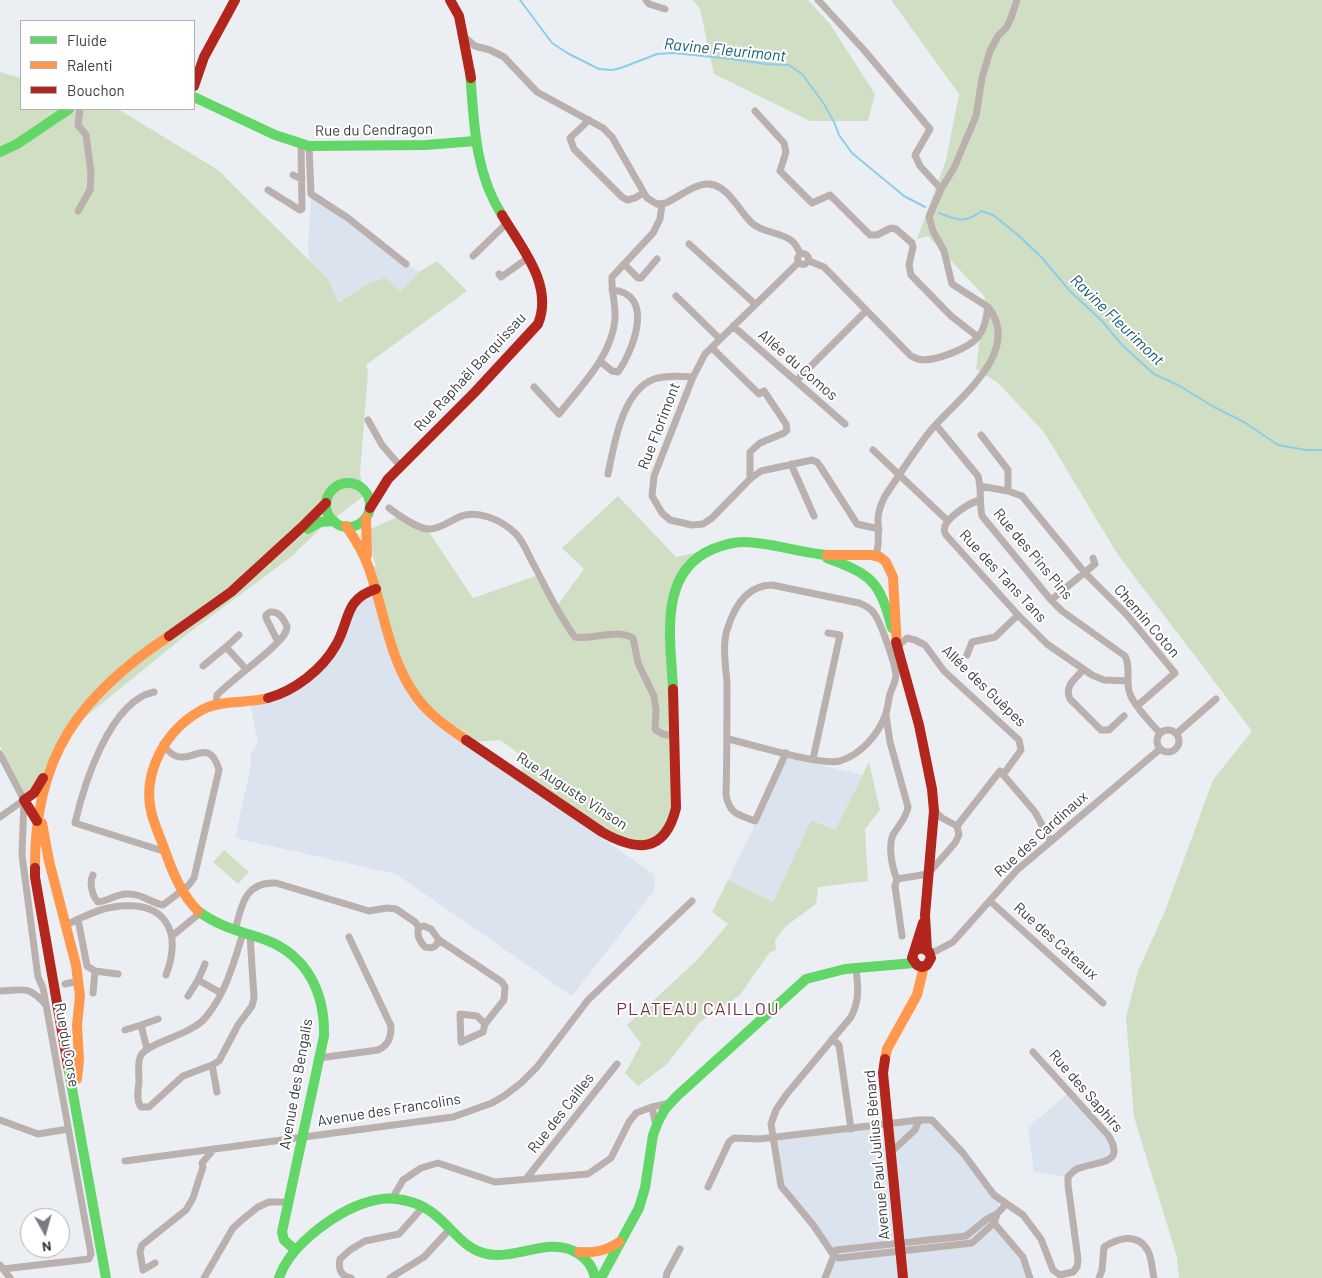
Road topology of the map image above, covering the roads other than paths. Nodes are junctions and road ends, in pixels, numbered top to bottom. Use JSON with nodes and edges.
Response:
{"nodes":[{"id":1,"x":235,"y":0,"type":"edge"},
{"id":2,"x":450,"y":0,"type":"edge"},
{"id":3,"x":646,"y":0,"type":"edge"},
{"id":4,"x":818,"y":0,"type":"edge"},
{"id":5,"x":1017,"y":0,"type":"edge"},
{"id":6,"x":665,"y":9,"type":"dead end"},
{"id":7,"x":463,"y":36,"type":"junction"},
{"id":8,"x":490,"y":50,"type":"junction"},
{"id":9,"x":467,"y":58,"type":"junction"},
{"id":10,"x":470,"y":71,"type":"junction"},
{"id":11,"x":195,"y":83,"type":"edge"},
{"id":12,"x":195,"y":97,"type":"edge"},
{"id":13,"x":68,"y":110,"type":"edge"},
{"id":14,"x":80,"y":110,"type":"edge"},
{"id":15,"x":755,"y":110,"type":"dead end"},
{"id":16,"x":589,"y":120,"type":"junction"},
{"id":17,"x":475,"y":142,"type":"junction"},
{"id":18,"x":305,"y":145,"type":"junction"},
{"id":19,"x":0,"y":152,"type":"edge"},
{"id":20,"x":293,"y":175,"type":"dead end"},
{"id":21,"x":302,"y":179,"type":"junction"},
{"id":22,"x":941,"y":189,"type":"junction"},
{"id":23,"x":268,"y":190,"type":"dead end"},
{"id":24,"x":643,"y":192,"type":"junction"},
{"id":25,"x":662,"y":204,"type":"junction"},
{"id":26,"x":78,"y":212,"type":"dead end"},
{"id":27,"x":507,"y":222,"type":"junction"},
{"id":28,"x":689,"y":244,"type":"dead end"},
{"id":29,"x":801,"y":254,"type":"junction"},
{"id":30,"x":474,"y":256,"type":"dead end"},
{"id":31,"x":528,"y":258,"type":"junction"},
{"id":32,"x":657,"y":259,"type":"dead end"},
{"id":33,"x":809,"y":261,"type":"junction"},
{"id":34,"x":799,"y":262,"type":"junction"},
{"id":35,"x":406,"y":264,"type":"dead end"},
{"id":36,"x":624,"y":264,"type":"junction"},
{"id":37,"x":498,"y":274,"type":"dead end"},
{"id":38,"x":612,"y":290,"type":"junction"},
{"id":39,"x":676,"y":296,"type":"dead end"},
{"id":40,"x":755,"y":304,"type":"junction"},
{"id":41,"x":988,"y":307,"type":"junction"},
{"id":42,"x":866,"y":311,"type":"junction"},
{"id":43,"x":733,"y":326,"type":"junction"},
{"id":44,"x":978,"y":337,"type":"junction"},
{"id":45,"x":720,"y":339,"type":"junction"},
{"id":46,"x":712,"y":348,"type":"junction"},
{"id":47,"x":600,"y":361,"type":"junction"},
{"id":48,"x":693,"y":377,"type":"junction"},
{"id":49,"x":796,"y":382,"type":"junction"},
{"id":50,"x":534,"y":387,"type":"dead end"},
{"id":51,"x":368,"y":420,"type":"dead end"},
{"id":52,"x":845,"y":424,"type":"dead end"},
{"id":53,"x":936,"y":425,"type":"junction"},
{"id":54,"x":981,"y":435,"type":"dead end"},
{"id":55,"x":873,"y":450,"type":"dead end"},
{"id":56,"x":791,"y":464,"type":"junction"},
{"id":57,"x":401,"y":467,"type":"junction"},
{"id":58,"x":608,"y":474,"type":"dead end"},
{"id":59,"x":900,"y":474,"type":"junction"},
{"id":60,"x":750,"y":479,"type":"junction"},
{"id":61,"x":388,"y":480,"type":"junction"},
{"id":62,"x":360,"y":486,"type":"junction"},
{"id":63,"x":980,"y":486,"type":"junction"},
{"id":64,"x":1008,"y":491,"type":"junction"},
{"id":65,"x":980,"y":500,"type":"junction"},
{"id":66,"x":326,"y":503,"type":"junction"},
{"id":67,"x":370,"y":508,"type":"junction"},
{"id":68,"x":389,"y":508,"type":"dead end"},
{"id":69,"x":814,"y":516,"type":"dead end"},
{"id":70,"x":366,"y":518,"type":"junction"},
{"id":71,"x":334,"y":521,"type":"junction"},
{"id":72,"x":948,"y":521,"type":"junction"},
{"id":73,"x":346,"y":526,"type":"junction"},
{"id":74,"x":879,"y":529,"type":"junction"},
{"id":75,"x":817,"y":554,"type":"junction"},
{"id":76,"x":873,"y":555,"type":"junction"},
{"id":77,"x":1093,"y":558,"type":"dead end"},
{"id":78,"x":368,"y":569,"type":"junction"},
{"id":79,"x":862,"y":571,"type":"junction"},
{"id":80,"x":1084,"y":573,"type":"junction"},
{"id":81,"x":877,"y":585,"type":"junction"},
{"id":82,"x":376,"y":589,"type":"junction"},
{"id":83,"x":895,"y":591,"type":"junction"},
{"id":84,"x":1051,"y":600,"type":"junction"},
{"id":85,"x":1018,"y":615,"type":"junction"},
{"id":86,"x":828,"y":633,"type":"dead end"},
{"id":87,"x":240,"y":635,"type":"dead end"},
{"id":88,"x":278,"y":642,"type":"dead end"},
{"id":89,"x":226,"y":648,"type":"junction"},
{"id":90,"x":898,"y":650,"type":"junction"},
{"id":91,"x":967,"y":654,"type":"dead end"},
{"id":92,"x":893,"y":664,"type":"junction"},
{"id":93,"x":203,"y":666,"type":"dead end"},
{"id":94,"x":246,"y":669,"type":"junction"},
{"id":95,"x":1083,"y":670,"type":"junction"},
{"id":96,"x":901,"y":678,"type":"junction"},
{"id":97,"x":1128,"y":681,"type":"junction"},
{"id":98,"x":154,"y":692,"type":"dead end"},
{"id":99,"x":1216,"y":699,"type":"dead end"},
{"id":100,"x":216,"y":705,"type":"junction"},
{"id":101,"x":1137,"y":706,"type":"junction"},
{"id":102,"x":886,"y":714,"type":"junction"},
{"id":103,"x":1124,"y":716,"type":"dead end"},
{"id":104,"x":675,"y":734,"type":"junction"},
{"id":105,"x":1160,"y":734,"type":"junction"},
{"id":106,"x":1176,"y":734,"type":"junction"},
{"id":107,"x":728,"y":738,"type":"junction"},
{"id":108,"x":163,"y":744,"type":"junction"},
{"id":109,"x":1160,"y":749,"type":"junction"},
{"id":110,"x":786,"y":753,"type":"junction"},
{"id":111,"x":0,"y":754,"type":"edge"},
{"id":112,"x":813,"y":759,"type":"junction"},
{"id":113,"x":53,"y":760,"type":"junction"},
{"id":114,"x":1003,"y":775,"type":"junction"},
{"id":115,"x":24,"y":800,"type":"junction"},
{"id":116,"x":934,"y":810,"type":"junction"},
{"id":117,"x":0,"y":816,"type":"edge"},
{"id":118,"x":39,"y":822,"type":"junction"},
{"id":119,"x":957,"y":826,"type":"junction"},
{"id":120,"x":1050,"y":840,"type":"junction"},
{"id":121,"x":167,"y":852,"type":"junction"},
{"id":122,"x":928,"y":874,"type":"junction"},
{"id":123,"x":93,"y":875,"type":"dead end"},
{"id":124,"x":897,"y":879,"type":"junction"},
{"id":125,"x":182,"y":892,"type":"junction"},
{"id":126,"x":692,"y":901,"type":"dead end"},
{"id":127,"x":990,"y":901,"type":"junction"},
{"id":128,"x":200,"y":913,"type":"junction"},
{"id":129,"x":925,"y":915,"type":"junction"},
{"id":130,"x":78,"y":919,"type":"junction"},
{"id":131,"x":66,"y":924,"type":"junction"},
{"id":132,"x":419,"y":927,"type":"junction"},
{"id":133,"x":243,"y":933,"type":"junction"},
{"id":134,"x":172,"y":936,"type":"junction"},
{"id":135,"x":902,"y":936,"type":"dead end"},
{"id":136,"x":349,"y":937,"type":"dead end"},
{"id":137,"x":926,"y":938,"type":"junction"},
{"id":138,"x":438,"y":940,"type":"junction"},
{"id":139,"x":946,"y":946,"type":"junction"},
{"id":140,"x":921,"y":958,"type":"junction"},
{"id":141,"x":204,"y":964,"type":"dead end"},
{"id":142,"x":856,"y":968,"type":"junction"},
{"id":143,"x":95,"y":971,"type":"junction"},
{"id":144,"x":118,"y":974,"type":"dead end"},
{"id":145,"x":166,"y":975,"type":"dead end"},
{"id":146,"x":38,"y":977,"type":"junction"},
{"id":147,"x":79,"y":980,"type":"junction"},
{"id":148,"x":198,"y":980,"type":"junction"},
{"id":149,"x":65,"y":984,"type":"dead end"},
{"id":150,"x":27,"y":989,"type":"junction"},
{"id":151,"x":0,"y":991,"type":"edge"},
{"id":152,"x":93,"y":993,"type":"dead end"},
{"id":153,"x":221,"y":993,"type":"junction"},
{"id":154,"x":188,"y":996,"type":"dead end"},
{"id":155,"x":1103,"y":1002,"type":"dead end"},
{"id":156,"x":46,"y":1005,"type":"junction"},
{"id":157,"x":158,"y":1019,"type":"dead end"},
{"id":158,"x":485,"y":1024,"type":"junction"},
{"id":159,"x":141,"y":1025,"type":"junction"},
{"id":160,"x":125,"y":1030,"type":"dead end"},
{"id":161,"x":832,"y":1039,"type":"junction"},
{"id":162,"x":147,"y":1049,"type":"junction"},
{"id":163,"x":1033,"y":1052,"type":"dead end"},
{"id":164,"x":319,"y":1058,"type":"junction"},
{"id":165,"x":617,"y":1064,"type":"dead end"},
{"id":166,"x":212,"y":1065,"type":"junction"},
{"id":167,"x":77,"y":1079,"type":"junction"},
{"id":168,"x":217,"y":1092,"type":"dead end"},
{"id":169,"x":670,"y":1103,"type":"junction"},
{"id":170,"x":652,"y":1107,"type":"junction"},
{"id":171,"x":0,"y":1120,"type":"edge"},
{"id":172,"x":919,"y":1120,"type":"junction"},
{"id":173,"x":887,"y":1124,"type":"junction"},
{"id":174,"x":656,"y":1126,"type":"junction"},
{"id":175,"x":68,"y":1129,"type":"junction"},
{"id":176,"x":851,"y":1130,"type":"junction"},
{"id":177,"x":303,"y":1136,"type":"junction"},
{"id":178,"x":773,"y":1138,"type":"junction"},
{"id":179,"x":214,"y":1149,"type":"junction"},
{"id":180,"x":890,"y":1153,"type":"junction"},
{"id":181,"x":543,"y":1158,"type":"junction"},
{"id":182,"x":125,"y":1161,"type":"dead end"},
{"id":183,"x":553,"y":1176,"type":"junction"},
{"id":184,"x":526,"y":1180,"type":"junction"},
{"id":185,"x":708,"y":1187,"type":"dead end"},
{"id":186,"x":392,"y":1199,"type":"junction"},
{"id":187,"x":289,"y":1202,"type":"junction"},
{"id":188,"x":1006,"y":1204,"type":"junction"},
{"id":189,"x":423,"y":1207,"type":"junction"},
{"id":190,"x":997,"y":1214,"type":"junction"},
{"id":191,"x":994,"y":1223,"type":"junction"},
{"id":192,"x":450,"y":1229,"type":"junction"},
{"id":193,"x":970,"y":1234,"type":"junction"},
{"id":194,"x":621,"y":1240,"type":"junction"},
{"id":195,"x":972,"y":1243,"type":"junction"},
{"id":196,"x":900,"y":1247,"type":"junction"},
{"id":197,"x":294,"y":1249,"type":"junction"},
{"id":198,"x":680,"y":1249,"type":"dead end"},
{"id":199,"x":579,"y":1252,"type":"junction"},
{"id":200,"x":91,"y":1256,"type":"junction"},
{"id":201,"x":834,"y":1256,"type":"junction"},
{"id":202,"x":154,"y":1263,"type":"dead end"},
{"id":203,"x":104,"y":1266,"type":"junction"},
{"id":204,"x":2,"y":1268,"type":"edge"},
{"id":205,"x":1075,"y":1275,"type":"edge"},
{"id":206,"x":10,"y":1278,"type":"edge"},
{"id":207,"x":106,"y":1278,"type":"edge"},
{"id":208,"x":113,"y":1278,"type":"edge"},
{"id":209,"x":204,"y":1278,"type":"edge"},
{"id":210,"x":279,"y":1278,"type":"edge"},
{"id":211,"x":351,"y":1278,"type":"edge"},
{"id":212,"x":390,"y":1278,"type":"edge"},
{"id":213,"x":596,"y":1278,"type":"edge"},
{"id":214,"x":601,"y":1278,"type":"edge"},
{"id":215,"x":666,"y":1278,"type":"edge"},
{"id":216,"x":825,"y":1278,"type":"edge"},
{"id":217,"x":903,"y":1278,"type":"edge"},
{"id":218,"x":1030,"y":1278,"type":"edge"},
{"id":219,"x":1099,"y":1278,"type":"edge"},
{"id":220,"x":1154,"y":1278,"type":"edge"}],
"edges":[{"from":1,"to":11,"type":"main road"},
{"from":2,"to":7,"type":"main road","name":"Rue Raphaël Barquissau"},
{"from":3,"to":6,"type":"street"},
{"from":4,"to":22,"type":"street"},
{"from":5,"to":22,"type":"street"},
{"from":7,"to":8,"type":"street"},
{"from":7,"to":9,"type":"main road","name":"Rue Raphaël Barquissau"},
{"from":8,"to":9,"type":"street"},
{"from":8,"to":16,"type":"street"},
{"from":9,"to":10,"type":"main road","name":"Rue Raphaël Barquissau"},
{"from":10,"to":17,"type":"main road","name":"Rue Raphaël Barquissau"},
{"from":10,"to":27,"type":"main road","name":"Rue Raphaël Barquissau"},
{"from":12,"to":18,"type":"main road","name":"Rue du Cendragon"},
{"from":13,"to":19,"type":"main road"},
{"from":14,"to":26,"type":"street"},
{"from":15,"to":44,"type":"street"},
{"from":16,"to":24,"type":"street"},
{"from":16,"to":24,"type":"street"},
{"from":17,"to":18,"type":"main road","name":"Rue du Cendragon"},
{"from":17,"to":27,"type":"main road"},
{"from":18,"to":21,"type":"street"},
{"from":18,"to":35,"type":"street"},
{"from":20,"to":21,"type":"street"},
{"from":21,"to":23,"type":"street"},
{"from":22,"to":41,"type":"street"},
{"from":24,"to":25,"type":"street"},
{"from":25,"to":29,"type":"street"},
{"from":25,"to":36,"type":"street"},
{"from":27,"to":30,"type":"street"},
{"from":27,"to":31,"type":"main road","name":"Rue Raphaël Barquissau"},
{"from":28,"to":40,"type":"street"},
{"from":29,"to":33,"type":"street"},
{"from":29,"to":34,"type":"street"},
{"from":31,"to":37,"type":"street"},
{"from":31,"to":57,"type":"main road","name":"Rue Raphaël Barquissau"},
{"from":32,"to":36,"type":"street"},
{"from":33,"to":34,"type":"street"},
{"from":33,"to":42,"type":"street"},
{"from":34,"to":40,"type":"street","name":"Rue Florimont"},
{"from":36,"to":38,"type":"street"},
{"from":38,"to":47,"type":"street"},
{"from":38,"to":47,"type":"street"},
{"from":39,"to":45,"type":"street"},
{"from":40,"to":43,"type":"street","name":"Rue Florimont"},
{"from":41,"to":44,"type":"street"},
{"from":41,"to":53,"type":"street"},
{"from":42,"to":44,"type":"street"},
{"from":42,"to":49,"type":"street"},
{"from":43,"to":45,"type":"street","name":"Rue Florimont"},
{"from":43,"to":49,"type":"street","name":"Allée du Comos"},
{"from":45,"to":46,"type":"street","name":"Rue Florimont"},
{"from":46,"to":48,"type":"street","name":"Rue Florimont"},
{"from":46,"to":60,"type":"street"},
{"from":47,"to":50,"type":"street"},
{"from":48,"to":58,"type":"street"},
{"from":48,"to":60,"type":"street","name":"Rue Florimont"},
{"from":49,"to":52,"type":"street","name":"Allée du Comos"},
{"from":51,"to":57,"type":"street"},
{"from":53,"to":59,"type":"street"},
{"from":53,"to":63,"type":"street","name":"Rue des Pins Pins"},
{"from":54,"to":64,"type":"street"},
{"from":55,"to":59,"type":"street"},
{"from":56,"to":60,"type":"street","name":"Rue Florimont"},
{"from":56,"to":69,"type":"street"},
{"from":56,"to":74,"type":"street","name":"Rue Florimont"},
{"from":57,"to":61,"type":"main road","name":"Rue Raphaël Barquissau"},
{"from":59,"to":72,"type":"street"},
{"from":59,"to":74,"type":"street"},
{"from":61,"to":62,"type":"main road"},
{"from":61,"to":67,"type":"main road","name":"Rue Raphaël Barquissau"},
{"from":62,"to":66,"type":"main road"},
{"from":62,"to":67,"type":"main road"},
{"from":63,"to":64,"type":"street","name":"Chemin Coton"},
{"from":63,"to":65,"type":"street","name":"Rue des Pins Pins"},
{"from":64,"to":80,"type":"street","name":"Chemin Coton"},
{"from":65,"to":72,"type":"street","name":"Rue des Tans Tans"},
{"from":65,"to":84,"type":"street","name":"Rue des Pins Pins"},
{"from":66,"to":71,"type":"main road"},
{"from":66,"to":113,"type":"main road"},
{"from":67,"to":70,"type":"main road"},
{"from":68,"to":104,"type":"street"},
{"from":70,"to":73,"type":"main road"},
{"from":70,"to":78,"type":"main road","name":"Rue Auguste Vinson"},
{"from":71,"to":73,"type":"main road"},
{"from":71,"to":118,"type":"main road"},
{"from":72,"to":85,"type":"street","name":"Rue des Tans Tans"},
{"from":73,"to":78,"type":"main road","name":"Rue Auguste Vinson"},
{"from":74,"to":76,"type":"street"},
{"from":75,"to":76,"type":"main road","name":"Rue Auguste Vinson"},
{"from":75,"to":79,"type":"main road","name":"Rue Auguste Vinson"},
{"from":75,"to":104,"type":"main road","name":"Rue Auguste Vinson"},
{"from":76,"to":79,"type":"main road"},
{"from":76,"to":83,"type":"main road","name":"Rue Auguste Vinson"},
{"from":77,"to":80,"type":"street"},
{"from":78,"to":82,"type":"main road","name":"Rue Auguste Vinson"},
{"from":79,"to":81,"type":"main road","name":"Rue Auguste Vinson"},
{"from":80,"to":84,"type":"street"},
{"from":80,"to":101,"type":"street","name":"Chemin Coton"},
{"from":81,"to":83,"type":"main road"},
{"from":81,"to":90,"type":"main road","name":"Rue Auguste Vinson"},
{"from":82,"to":100,"type":"main road","name":"Avenue des Bengalis"},
{"from":82,"to":104,"type":"main road","name":"Rue Auguste Vinson"},
{"from":83,"to":90,"type":"main road","name":"Rue Auguste Vinson"},
{"from":84,"to":97,"type":"street","name":"Rue des Pins Pins"},
{"from":85,"to":91,"type":"street"},
{"from":85,"to":95,"type":"street","name":"Rue des Tans Tans"},
{"from":86,"to":112,"type":"street"},
{"from":87,"to":89,"type":"street"},
{"from":88,"to":94,"type":"street"},
{"from":89,"to":93,"type":"street"},
{"from":89,"to":94,"type":"street"},
{"from":90,"to":92,"type":"street"},
{"from":90,"to":96,"type":"main road","name":"Rue Auguste Vinson"},
{"from":90,"to":114,"type":"street","name":"Allée des Guêpes"},
{"from":92,"to":96,"type":"street"},
{"from":92,"to":107,"type":"street"},
{"from":94,"to":100,"type":"street"},
{"from":95,"to":97,"type":"street","name":"Rue des Tans Tans"},
{"from":95,"to":103,"type":"street"},
{"from":96,"to":102,"type":"street"},
{"from":96,"to":116,"type":"main road","name":"Rue Auguste Vinson"},
{"from":97,"to":101,"type":"street","name":"Rue des Pins Pins"},
{"from":98,"to":121,"type":"street"},
{"from":99,"to":106,"type":"street"},
{"from":100,"to":108,"type":"main road","name":"Avenue des Bengalis"},
{"from":101,"to":105,"type":"street","name":"Rue des Pins Pins"},
{"from":102,"to":112,"type":"street"},
{"from":102,"to":124,"type":"street"},
{"from":105,"to":106,"type":"street"},
{"from":105,"to":109,"type":"street"},
{"from":106,"to":109,"type":"street"},
{"from":107,"to":110,"type":"street"},
{"from":107,"to":110,"type":"street"},
{"from":108,"to":121,"type":"main road","name":"Avenue des Bengalis"},
{"from":108,"to":125,"type":"street"},
{"from":109,"to":120,"type":"street","name":"Rue des Cardinaux"},
{"from":110,"to":112,"type":"street"},
{"from":111,"to":115,"type":"street","name":"Rue du Corse"},
{"from":113,"to":115,"type":"main road"},
{"from":113,"to":118,"type":"main road"},
{"from":114,"to":119,"type":"street","name":"Allée des Guêpes"},
{"from":114,"to":120,"type":"street"},
{"from":115,"to":117,"type":"street"},
{"from":115,"to":118,"type":"main road"},
{"from":115,"to":146,"type":"street","name":"Rue du Corse"},
{"from":116,"to":119,"type":"street"},
{"from":116,"to":122,"type":"main road","name":"Rue Auguste Vinson"},
{"from":118,"to":131,"type":"main road"},
{"from":118,"to":167,"type":"main road"},
{"from":118,"to":203,"type":"main road"},
{"from":119,"to":122,"type":"street"},
{"from":120,"to":127,"type":"street","name":"Rue des Cardinaux"},
{"from":121,"to":125,"type":"main road","name":"Avenue des Bengalis"},
{"from":122,"to":124,"type":"street"},
{"from":122,"to":129,"type":"main road","name":"Rue Auguste Vinson"},
{"from":123,"to":125,"type":"street"},
{"from":124,"to":135,"type":"street"},
{"from":125,"to":128,"type":"main road","name":"Avenue des Bengalis"},
{"from":126,"to":177,"type":"street","name":"Avenue des Francolins"},
{"from":127,"to":139,"type":"street","name":"Rue des Cardinaux"},
{"from":127,"to":155,"type":"street","name":"Rue des Cateaux"},
{"from":128,"to":133,"type":"main road","name":"Avenue des Bengalis"},
{"from":128,"to":134,"type":"street"},
{"from":129,"to":137,"type":"main road","name":"Avenue Paul Julius Bénard"},
{"from":129,"to":140,"type":"main road"},
{"from":130,"to":131,"type":"street"},
{"from":130,"to":134,"type":"street"},
{"from":130,"to":143,"type":"street"},
{"from":131,"to":147,"type":"main road"},
{"from":132,"to":133,"type":"street"},
{"from":132,"to":138,"type":"street"},
{"from":132,"to":138,"type":"street"},
{"from":133,"to":153,"type":"street"},
{"from":133,"to":164,"type":"main road","name":"Avenue des Bengalis"},
{"from":133,"to":166,"type":"street"},
{"from":134,"to":145,"type":"street"},
{"from":136,"to":164,"type":"street"},
{"from":137,"to":139,"type":"street"},
{"from":137,"to":140,"type":"main road","name":"Avenue Paul Julius Bénard"},
{"from":138,"to":158,"type":"street"},
{"from":139,"to":140,"type":"street","name":"Rue des Cardinaux"},
{"from":140,"to":142,"type":"main road"},
{"from":140,"to":173,"type":"main road","name":"Avenue Paul Julius Bénard"},
{"from":141,"to":148,"type":"street"},
{"from":142,"to":161,"type":"street"},
{"from":142,"to":169,"type":"main road"},
{"from":143,"to":144,"type":"street"},
{"from":143,"to":152,"type":"street"},
{"from":146,"to":150,"type":"street"},
{"from":146,"to":156,"type":"street","name":"Rue du Corse"},
{"from":147,"to":149,"type":"street"},
{"from":147,"to":167,"type":"main road"},
{"from":148,"to":153,"type":"street"},
{"from":148,"to":154,"type":"street"},
{"from":150,"to":151,"type":"street"},
{"from":150,"to":156,"type":"street"},
{"from":153,"to":162,"type":"street"},
{"from":156,"to":175,"type":"street","name":"Rue du Corse"},
{"from":157,"to":159,"type":"street"},
{"from":158,"to":158,"type":"street"},
{"from":159,"to":160,"type":"street"},
{"from":159,"to":162,"type":"street"},
{"from":161,"to":176,"type":"street"},
{"from":161,"to":178,"type":"street"},
{"from":162,"to":166,"type":"street"},
{"from":163,"to":205,"type":"street","name":"Rue des Saphirs"},
{"from":164,"to":177,"type":"main road","name":"Avenue des Bengalis"},
{"from":165,"to":181,"type":"street","name":"Rue des Cailles"},
{"from":166,"to":168,"type":"street"},
{"from":167,"to":208,"type":"main road"},
{"from":169,"to":170,"type":"street"},
{"from":169,"to":174,"type":"main road"},
{"from":170,"to":174,"type":"street"},
{"from":170,"to":183,"type":"street"},
{"from":171,"to":175,"type":"street"},
{"from":172,"to":173,"type":"street"},
{"from":172,"to":180,"type":"street"},
{"from":172,"to":188,"type":"street"},
{"from":173,"to":176,"type":"street"},
{"from":173,"to":180,"type":"main road","name":"Avenue Paul Julius Bénard"},
{"from":174,"to":194,"type":"main road"},
{"from":175,"to":200,"type":"street","name":"Rue du Corse"},
{"from":176,"to":178,"type":"street"},
{"from":177,"to":179,"type":"street","name":"Avenue des Francolins"},
{"from":177,"to":187,"type":"main road","name":"Avenue des Bengalis"},
{"from":178,"to":185,"type":"street"},
{"from":178,"to":201,"type":"street"},
{"from":179,"to":182,"type":"street","name":"Avenue des Francolins"},
{"from":179,"to":202,"type":"street"},
{"from":180,"to":196,"type":"main road","name":"Avenue Paul Julius Bénard"},
{"from":181,"to":183,"type":"street"},
{"from":181,"to":184,"type":"street","name":"Rue des Cailles"},
{"from":183,"to":184,"type":"street"},
{"from":184,"to":186,"type":"street"},
{"from":186,"to":189,"type":"main road"},
{"from":186,"to":197,"type":"main road"},
{"from":187,"to":197,"type":"main road","name":"Avenue des Bengalis"},
{"from":187,"to":209,"type":"street"},
{"from":188,"to":190,"type":"street"},
{"from":188,"to":205,"type":"street","name":"Rue des Saphirs"},
{"from":189,"to":192,"type":"main road"},
{"from":189,"to":211,"type":"street"},
{"from":190,"to":191,"type":"street"},
{"from":190,"to":193,"type":"street"},
{"from":191,"to":195,"type":"street"},
{"from":191,"to":218,"type":"street"},
{"from":192,"to":199,"type":"main road"},
{"from":192,"to":212,"type":"street"},
{"from":193,"to":195,"type":"street"},
{"from":193,"to":196,"type":"street"},
{"from":194,"to":199,"type":"main road"},
{"from":194,"to":214,"type":"main road"},
{"from":195,"to":196,"type":"street"},
{"from":196,"to":201,"type":"street"},
{"from":196,"to":217,"type":"main road","name":"Avenue Paul Julius Bénard"},
{"from":197,"to":210,"type":"main road"},
{"from":198,"to":215,"type":"street"},
{"from":199,"to":213,"type":"main road"},
{"from":200,"to":203,"type":"street"},
{"from":200,"to":204,"type":"street"},
{"from":201,"to":216,"type":"street"},
{"from":203,"to":207,"type":"main road"},
{"from":204,"to":206,"type":"street"},
{"from":219,"to":220,"type":"street"}]}
